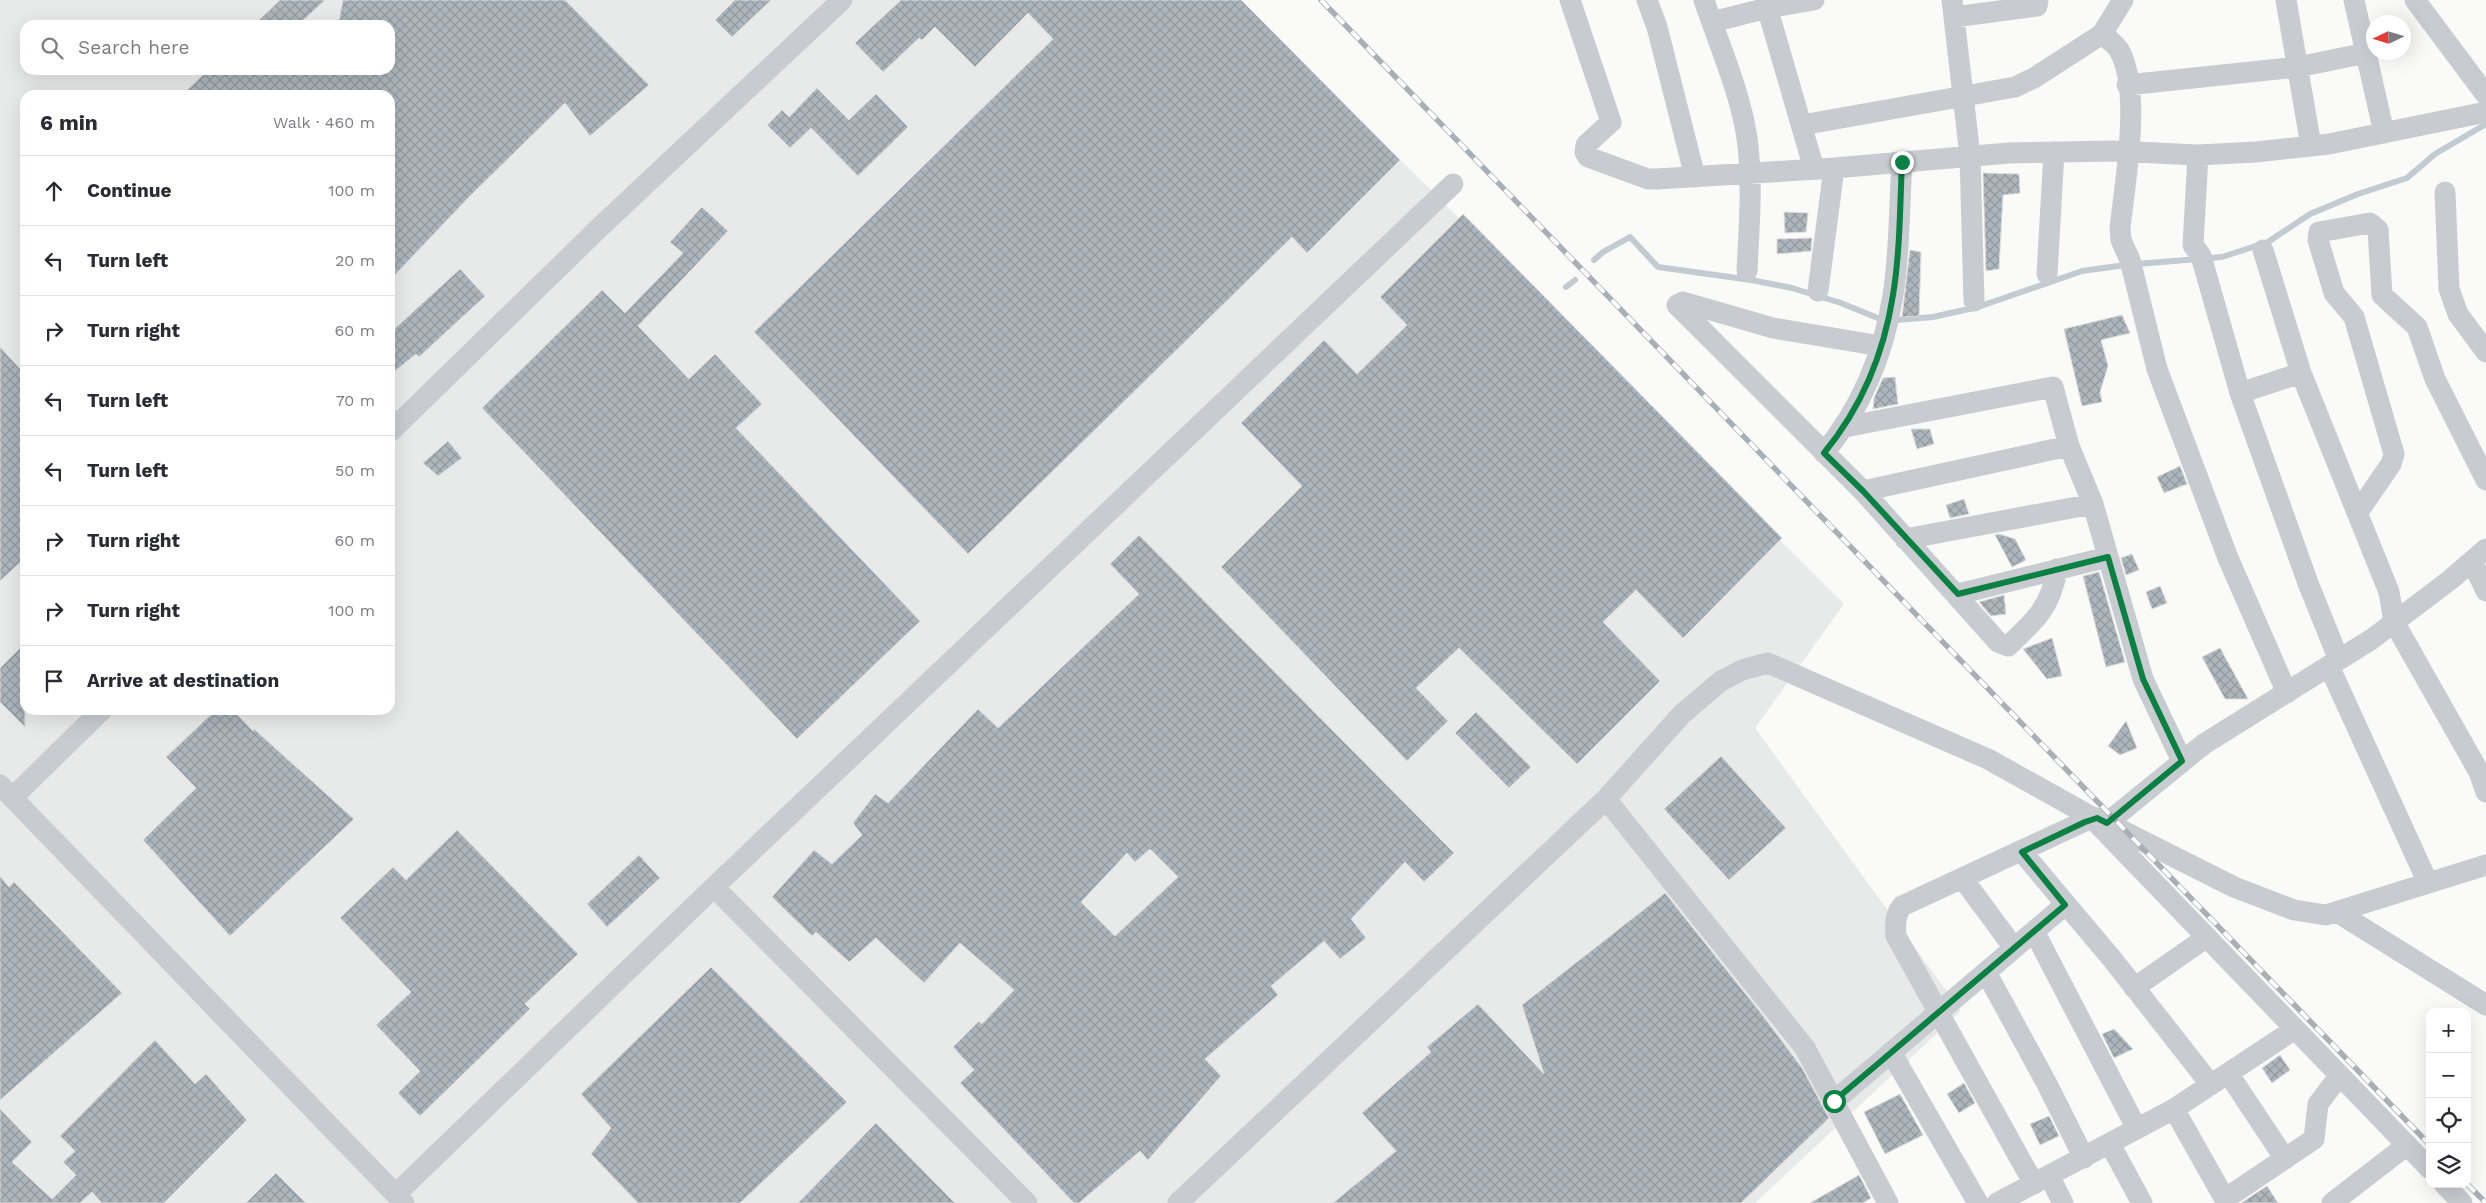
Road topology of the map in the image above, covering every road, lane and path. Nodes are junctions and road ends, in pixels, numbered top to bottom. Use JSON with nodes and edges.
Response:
{"nodes":[{"id":1,"x":842,"y":0,"type":"edge"},
{"id":2,"x":1570,"y":0,"type":"edge"},
{"id":3,"x":1647,"y":0,"type":"edge"},
{"id":4,"x":1704,"y":0,"type":"edge"},
{"id":5,"x":1813,"y":0,"type":"edge"},
{"id":6,"x":2038,"y":0,"type":"edge"},
{"id":7,"x":2124,"y":0,"type":"edge"},
{"id":8,"x":2286,"y":0,"type":"edge"},
{"id":9,"x":2354,"y":0,"type":"edge"},
{"id":10,"x":2414,"y":0,"type":"edge"},
{"id":11,"x":1766,"y":4,"type":"edge"},
{"id":12,"x":1953,"y":9,"type":"edge"},
{"id":13,"x":1712,"y":22,"type":"junction"},
{"id":14,"x":2102,"y":34,"type":"junction"},
{"id":15,"x":2366,"y":53,"type":"joint"},
{"id":16,"x":2368,"y":60,"type":"edge"},
{"id":17,"x":2298,"y":66,"type":"junction"},
{"id":18,"x":2127,"y":85,"type":"junction"},
{"id":19,"x":2486,"y":95,"type":"edge"},
{"id":20,"x":1964,"y":97,"type":"junction"},
{"id":21,"x":2486,"y":112,"type":"edge"},
{"id":22,"x":1802,"y":125,"type":"junction"},
{"id":23,"x":2384,"y":133,"type":"junction"},
{"id":24,"x":2311,"y":146,"type":"junction"},
{"id":25,"x":2054,"y":152,"type":"junction"},
{"id":26,"x":2128,"y":152,"type":"junction"},
{"id":27,"x":2198,"y":155,"type":"junction"},
{"id":28,"x":1970,"y":156,"type":"junction"},
{"id":29,"x":1902,"y":162,"type":"junction"},
{"id":30,"x":1824,"y":169,"type":"junction"},
{"id":31,"x":1750,"y":173,"type":"junction"},
{"id":32,"x":1695,"y":177,"type":"junction"},
{"id":33,"x":1452,"y":184,"type":"dead end"},
{"id":34,"x":2445,"y":192,"type":"dead end"},
{"id":35,"x":2263,"y":250,"type":"dead end"},
{"id":36,"x":1747,"y":271,"type":"dead end"},
{"id":37,"x":2047,"y":274,"type":"dead end"},
{"id":38,"x":1818,"y":290,"type":"dead end"},
{"id":39,"x":1974,"y":301,"type":"dead end"},
{"id":40,"x":1881,"y":346,"type":"junction"},
{"id":41,"x":2486,"y":352,"type":"edge"},
{"id":42,"x":2301,"y":373,"type":"junction"},
{"id":43,"x":2240,"y":393,"type":"junction"},
{"id":44,"x":395,"y":427,"type":"edge"},
{"id":45,"x":1845,"y":427,"type":"junction"},
{"id":46,"x":2070,"y":446,"type":"junction"},
{"id":47,"x":1824,"y":453,"type":"junction"},
{"id":48,"x":2486,"y":480,"type":"edge"},
{"id":49,"x":1863,"y":491,"type":"junction"},
{"id":50,"x":2093,"y":504,"type":"junction"},
{"id":51,"x":2358,"y":512,"type":"junction"},
{"id":52,"x":1905,"y":539,"type":"junction"},
{"id":53,"x":2479,"y":555,"type":"edge"},
{"id":54,"x":2108,"y":557,"type":"junction"},
{"id":55,"x":2058,"y":569,"type":"junction"},
{"id":56,"x":2486,"y":592,"type":"edge"},
{"id":57,"x":1958,"y":594,"type":"junction"},
{"id":58,"x":2394,"y":622,"type":"junction"},
{"id":59,"x":2334,"y":663,"type":"junction"},
{"id":60,"x":2287,"y":692,"type":"junction"},
{"id":61,"x":96,"y":715,"type":"edge"},
{"id":62,"x":2182,"y":761,"type":"junction"},
{"id":63,"x":6,"y":792,"type":"edge"},
{"id":64,"x":2486,"y":792,"type":"edge"},
{"id":65,"x":1606,"y":799,"type":"junction"},
{"id":66,"x":2100,"y":821,"type":"junction"},
{"id":67,"x":2022,"y":852,"type":"junction"},
{"id":68,"x":2486,"y":865,"type":"edge"},
{"id":69,"x":1963,"y":879,"type":"junction"},
{"id":70,"x":2428,"y":883,"type":"junction"},
{"id":71,"x":714,"y":887,"type":"junction"},
{"id":72,"x":2065,"y":905,"type":"junction"},
{"id":73,"x":2336,"y":912,"type":"junction"},
{"id":74,"x":2034,"y":931,"type":"junction"},
{"id":75,"x":2207,"y":937,"type":"junction"},
{"id":76,"x":2014,"y":948,"type":"junction"},
{"id":77,"x":1986,"y":972,"type":"junction"},
{"id":78,"x":2134,"y":988,"type":"junction"},
{"id":79,"x":2486,"y":1005,"type":"edge"},
{"id":80,"x":1939,"y":1012,"type":"junction"},
{"id":81,"x":2295,"y":1029,"type":"junction"},
{"id":82,"x":1891,"y":1052,"type":"junction"},
{"id":83,"x":2340,"y":1075,"type":"junction"},
{"id":84,"x":2219,"y":1079,"type":"junction"},
{"id":85,"x":1834,"y":1101,"type":"junction"},
{"id":86,"x":2174,"y":1109,"type":"junction"},
{"id":87,"x":2137,"y":1129,"type":"junction"},
{"id":88,"x":2110,"y":1144,"type":"junction"},
{"id":89,"x":2407,"y":1145,"type":"junction"},
{"id":90,"x":2084,"y":1158,"type":"junction"},
{"id":91,"x":2285,"y":1158,"type":"junction"},
{"id":92,"x":2426,"y":1165,"type":"edge"},
{"id":93,"x":2041,"y":1180,"type":"junction"},
{"id":94,"x":2448,"y":1188,"type":"edge"},
{"id":95,"x":400,"y":1198,"type":"edge"},
{"id":96,"x":2226,"y":1201,"type":"edge"},
{"id":97,"x":1027,"y":1203,"type":"edge"},
{"id":98,"x":1178,"y":1203,"type":"edge"},
{"id":99,"x":1888,"y":1203,"type":"edge"},
{"id":100,"x":1978,"y":1203,"type":"edge"},
{"id":101,"x":1997,"y":1203,"type":"edge"},
{"id":102,"x":2063,"y":1203,"type":"edge"},
{"id":103,"x":2142,"y":1203,"type":"edge"},
{"id":104,"x":2332,"y":1203,"type":"edge"},
{"id":105,"x":2462,"y":1203,"type":"edge"}],
"edges":[{"from":1,"to":44,"type":"street"},
{"from":2,"to":32,"type":"street"},
{"from":3,"to":32,"type":"street"},
{"from":4,"to":13,"type":"street"},
{"from":5,"to":11,"type":"street"},
{"from":6,"to":12,"type":"street"},
{"from":7,"to":14,"type":"street"},
{"from":8,"to":17,"type":"street"},
{"from":9,"to":15,"type":"street"},
{"from":10,"to":19,"type":"street"},
{"from":11,"to":13,"type":"street"},
{"from":11,"to":22,"type":"street"},
{"from":12,"to":20,"type":"street"},
{"from":13,"to":31,"type":"street"},
{"from":14,"to":18,"type":"street"},
{"from":14,"to":20,"type":"street"},
{"from":15,"to":17,"type":"street"},
{"from":16,"to":23,"type":"street"},
{"from":17,"to":18,"type":"street"},
{"from":17,"to":24,"type":"street"},
{"from":18,"to":26,"type":"street"},
{"from":20,"to":22,"type":"street"},
{"from":20,"to":28,"type":"street"},
{"from":21,"to":23,"type":"street"},
{"from":22,"to":30,"type":"street"},
{"from":23,"to":24,"type":"street"},
{"from":24,"to":27,"type":"street"},
{"from":25,"to":26,"type":"street"},
{"from":25,"to":28,"type":"street"},
{"from":25,"to":37,"type":"street"},
{"from":26,"to":27,"type":"street"},
{"from":26,"to":60,"type":"street"},
{"from":27,"to":43,"type":"street"},
{"from":28,"to":29,"type":"street"},
{"from":28,"to":39,"type":"street"},
{"from":29,"to":30,"type":"street"},
{"from":29,"to":40,"type":"street"},
{"from":30,"to":31,"type":"street"},
{"from":30,"to":38,"type":"street"},
{"from":31,"to":32,"type":"street"},
{"from":31,"to":36,"type":"street"},
{"from":33,"to":71,"type":"street"},
{"from":34,"to":41,"type":"street"},
{"from":35,"to":42,"type":"street"},
{"from":40,"to":45,"type":"street"},
{"from":40,"to":47,"type":"street"},
{"from":42,"to":43,"type":"street"},
{"from":42,"to":51,"type":"street"},
{"from":43,"to":59,"type":"street"},
{"from":45,"to":46,"type":"street"},
{"from":45,"to":47,"type":"street"},
{"from":46,"to":49,"type":"street"},
{"from":46,"to":50,"type":"street"},
{"from":47,"to":49,"type":"street"},
{"from":48,"to":51,"type":"street"},
{"from":49,"to":52,"type":"street"},
{"from":50,"to":52,"type":"street"},
{"from":50,"to":54,"type":"street"},
{"from":51,"to":58,"type":"street"},
{"from":52,"to":57,"type":"street"},
{"from":53,"to":56,"type":"street"},
{"from":53,"to":58,"type":"street"},
{"from":54,"to":55,"type":"street"},
{"from":54,"to":62,"type":"street"},
{"from":55,"to":57,"type":"street"},
{"from":55,"to":57,"type":"street"},
{"from":58,"to":59,"type":"street"},
{"from":58,"to":64,"type":"street"},
{"from":59,"to":60,"type":"street"},
{"from":59,"to":70,"type":"street"},
{"from":60,"to":62,"type":"street"},
{"from":61,"to":63,"type":"street"},
{"from":62,"to":66,"type":"street"},
{"from":63,"to":95,"type":"street"},
{"from":65,"to":66,"type":"street"},
{"from":65,"to":85,"type":"street"},
{"from":65,"to":98,"type":"street"},
{"from":66,"to":67,"type":"street"},
{"from":66,"to":73,"type":"street"},
{"from":66,"to":75,"type":"street"},
{"from":67,"to":69,"type":"street"},
{"from":67,"to":72,"type":"street"},
{"from":68,"to":70,"type":"street"},
{"from":69,"to":76,"type":"street"},
{"from":69,"to":80,"type":"street"},
{"from":70,"to":73,"type":"street"},
{"from":71,"to":95,"type":"street"},
{"from":71,"to":97,"type":"street"},
{"from":72,"to":74,"type":"street"},
{"from":72,"to":78,"type":"street"},
{"from":73,"to":79,"type":"street"},
{"from":74,"to":76,"type":"street"},
{"from":74,"to":87,"type":"street"},
{"from":75,"to":78,"type":"street"},
{"from":75,"to":81,"type":"street"},
{"from":76,"to":77,"type":"street"},
{"from":77,"to":80,"type":"street"},
{"from":77,"to":90,"type":"street"},
{"from":78,"to":84,"type":"street"},
{"from":80,"to":82,"type":"street"},
{"from":80,"to":93,"type":"street"},
{"from":81,"to":83,"type":"street"},
{"from":81,"to":84,"type":"street"},
{"from":82,"to":85,"type":"street"},
{"from":82,"to":100,"type":"street"},
{"from":83,"to":89,"type":"street"},
{"from":83,"to":91,"type":"street"},
{"from":84,"to":86,"type":"street"},
{"from":84,"to":91,"type":"street"},
{"from":85,"to":99,"type":"street"},
{"from":86,"to":87,"type":"street"},
{"from":86,"to":96,"type":"street"},
{"from":87,"to":88,"type":"street"},
{"from":88,"to":90,"type":"street"},
{"from":88,"to":103,"type":"street"},
{"from":89,"to":92,"type":"street"},
{"from":89,"to":104,"type":"street"},
{"from":90,"to":93,"type":"street"},
{"from":91,"to":96,"type":"street"},
{"from":93,"to":101,"type":"street"},
{"from":93,"to":102,"type":"street"},
{"from":94,"to":105,"type":"street"}]}
